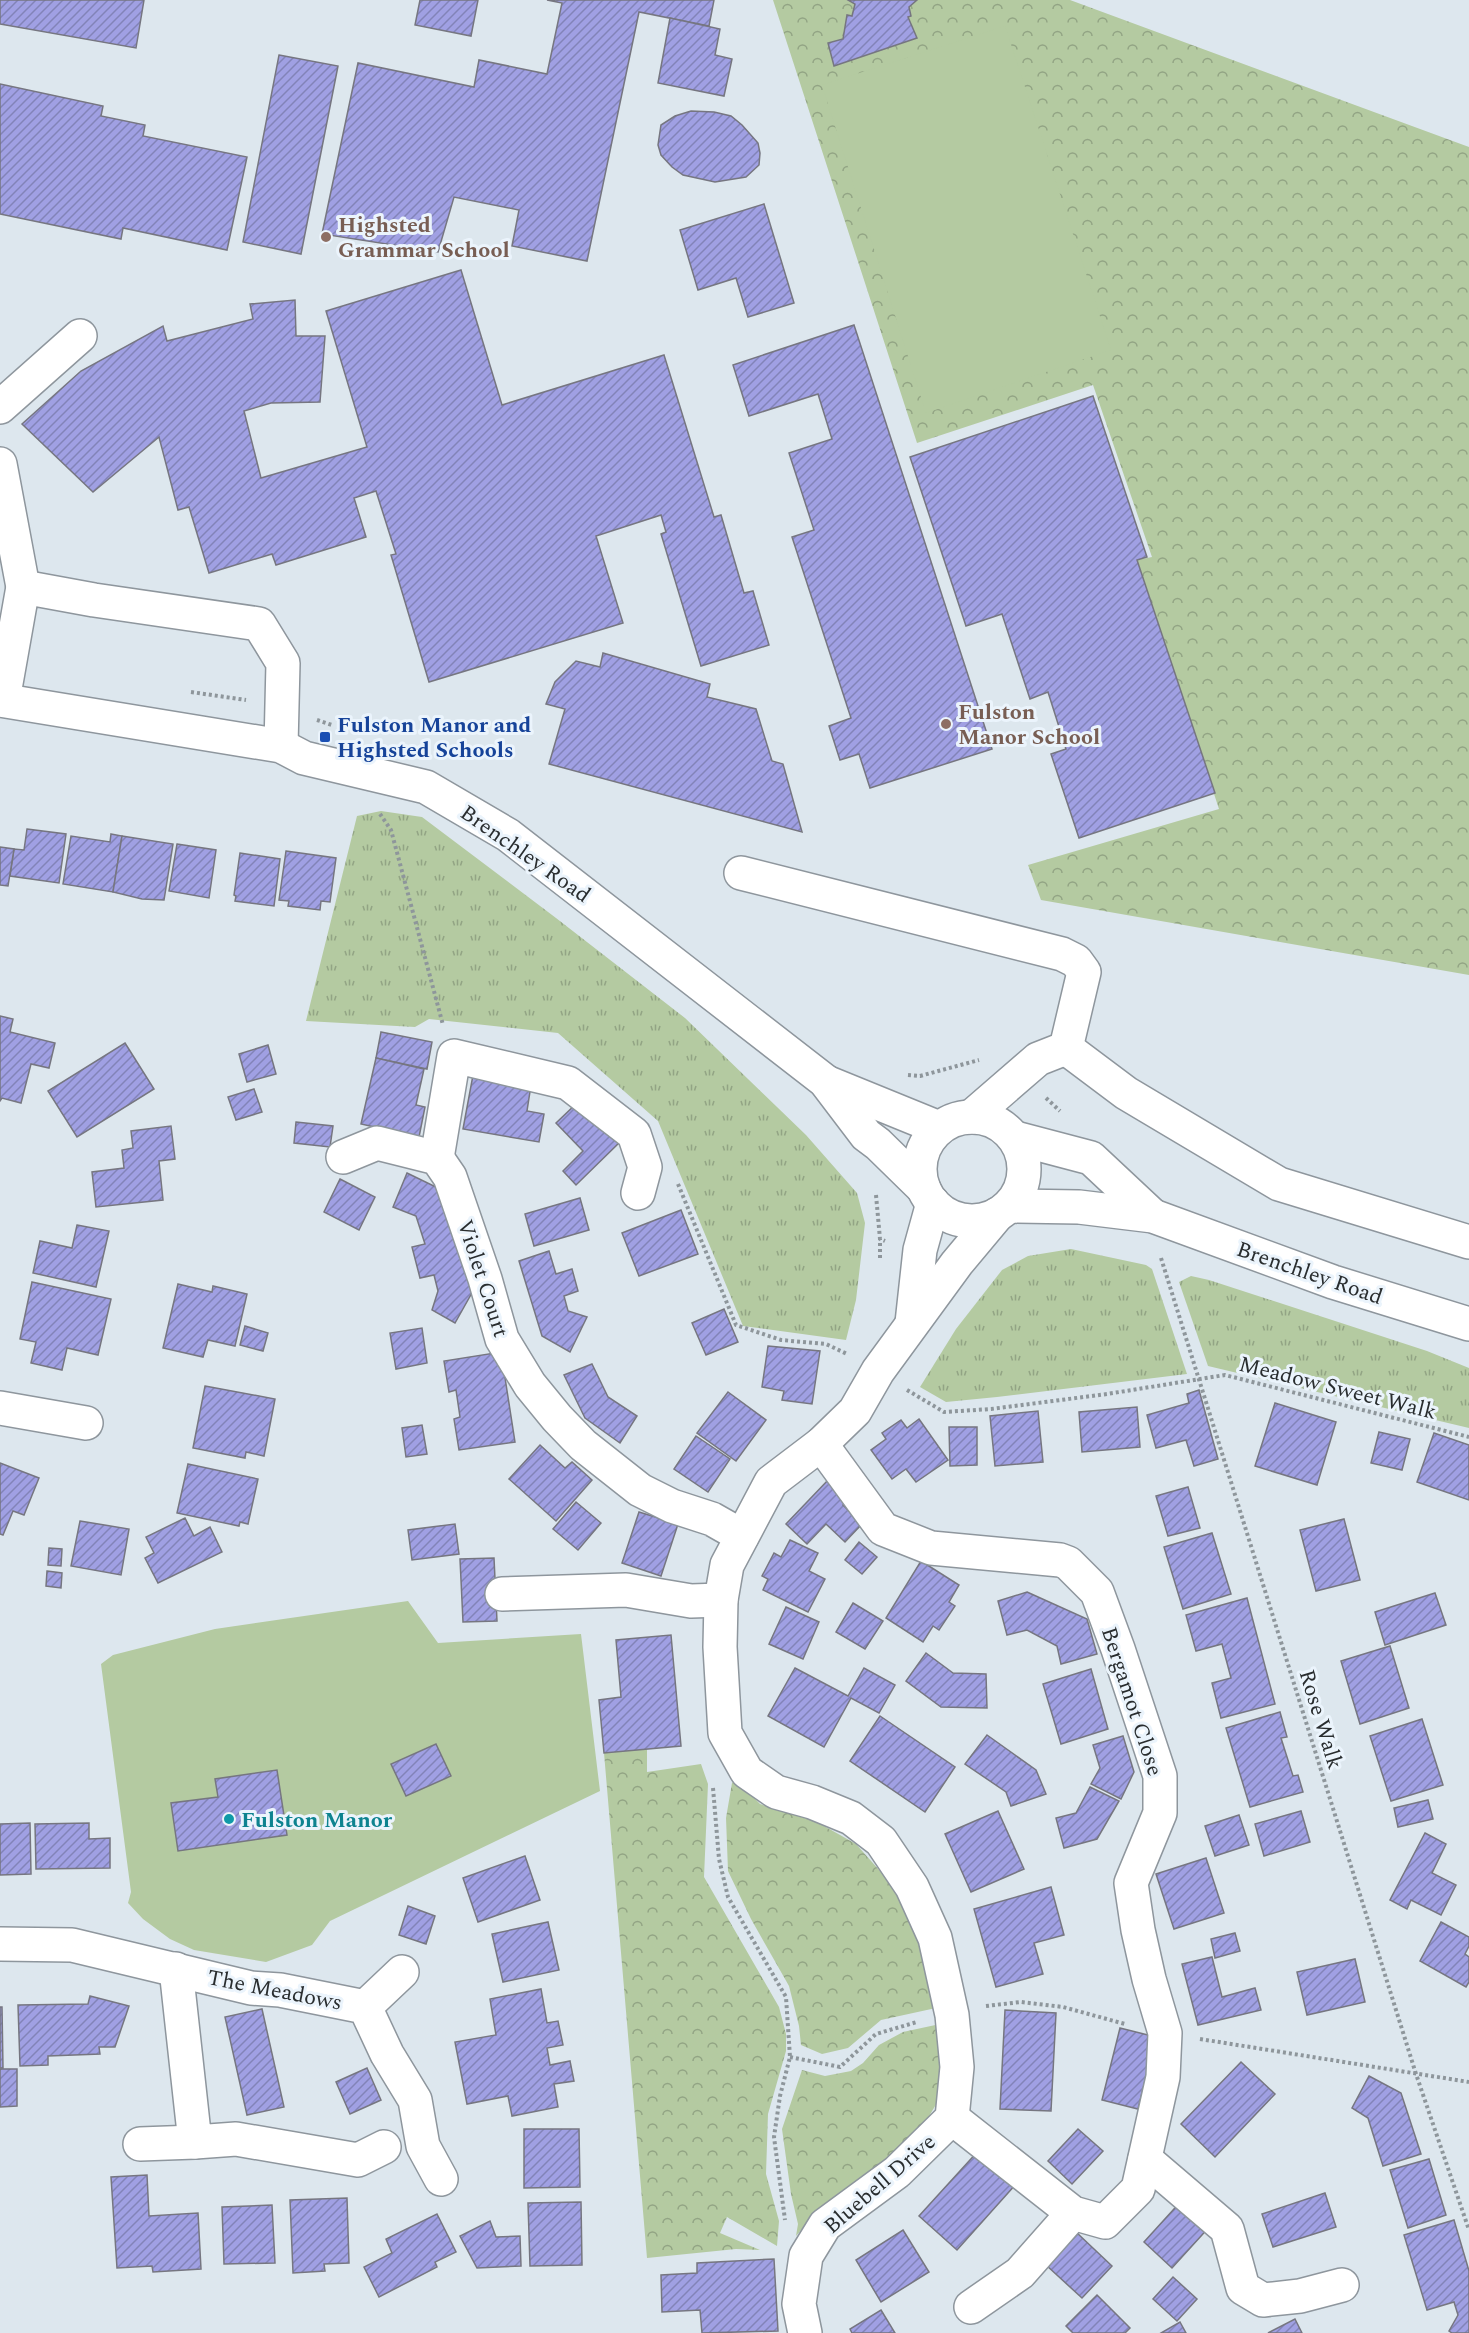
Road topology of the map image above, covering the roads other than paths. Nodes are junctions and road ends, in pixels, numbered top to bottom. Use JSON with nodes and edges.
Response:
{"nodes":[{"id":1,"x":80,"y":336,"type":"dead end"},
{"id":2,"x":0,"y":406,"type":"edge"},
{"id":3,"x":0,"y":464,"type":"edge"},
{"id":4,"x":23,"y":587,"type":"junction"},
{"id":5,"x":2,"y":700,"type":"edge"},
{"id":6,"x":281,"y":746,"type":"junction"},
{"id":7,"x":741,"y":873,"type":"dead end"},
{"id":8,"x":1052,"y":1053,"type":"junction"},
{"id":9,"x":825,"y":1081,"type":"junction"},
{"id":10,"x":971,"y":1117,"type":"junction"},
{"id":11,"x":939,"y":1128,"type":"junction"},
{"id":12,"x":1015,"y":1138,"type":"junction"},
{"id":13,"x":343,"y":1157,"type":"dead end"},
{"id":14,"x":437,"y":1158,"type":"junction"},
{"id":15,"x":638,"y":1193,"type":"dead end"},
{"id":16,"x":928,"y":1196,"type":"junction"},
{"id":17,"x":1004,"y":1210,"type":"junction"},
{"id":18,"x":1153,"y":1216,"type":"junction"},
{"id":19,"x":1469,"y":1242,"type":"edge"},
{"id":20,"x":912,"y":1324,"type":"junction"},
{"id":21,"x":1469,"y":1324,"type":"edge"},
{"id":22,"x":0,"y":1408,"type":"edge"},
{"id":23,"x":86,"y":1423,"type":"dead end"},
{"id":24,"x":820,"y":1444,"type":"junction"},
{"id":25,"x":742,"y":1536,"type":"junction"},
{"id":26,"x":502,"y":1594,"type":"dead end"},
{"id":27,"x":721,"y":1600,"type":"junction"},
{"id":28,"x":0,"y":1944,"type":"edge"},
{"id":29,"x":176,"y":1969,"type":"junction"},
{"id":30,"x":402,"y":1972,"type":"dead end"},
{"id":31,"x":365,"y":2007,"type":"junction"},
{"id":32,"x":952,"y":2118,"type":"junction"},
{"id":33,"x":195,"y":2142,"type":"junction"},
{"id":34,"x":140,"y":2144,"type":"dead end"},
{"id":35,"x":384,"y":2147,"type":"dead end"},
{"id":36,"x":1145,"y":2159,"type":"junction"},
{"id":37,"x":441,"y":2179,"type":"dead end"},
{"id":38,"x":1073,"y":2213,"type":"junction"},
{"id":39,"x":1342,"y":2285,"type":"dead end"},
{"id":40,"x":971,"y":2307,"type":"dead end"},
{"id":41,"x":805,"y":2333,"type":"edge"}],
"edges":[{"from":1,"to":2,"type":"street"},
{"from":3,"to":4,"type":"street"},
{"from":4,"to":5,"type":"street"},
{"from":4,"to":6,"type":"street"},
{"from":5,"to":6,"type":"street","name":"Brenchley Road"},
{"from":6,"to":9,"type":"street","name":"Brenchley Road"},
{"from":7,"to":8,"type":"street"},
{"from":8,"to":10,"type":"street"},
{"from":8,"to":19,"type":"street"},
{"from":9,"to":11,"type":"street","name":"Brenchley Road"},
{"from":9,"to":16,"type":"street","name":"Brenchley Road"},
{"from":10,"to":11,"type":"street"},
{"from":10,"to":12,"type":"street"},
{"from":11,"to":16,"type":"street"},
{"from":12,"to":17,"type":"street"},
{"from":12,"to":18,"type":"street","name":"Brenchley Road"},
{"from":13,"to":14,"type":"street"},
{"from":14,"to":15,"type":"street"},
{"from":14,"to":25,"type":"street","name":"Violet Court"},
{"from":16,"to":17,"type":"street"},
{"from":16,"to":20,"type":"street","name":"Bluebell Drive"},
{"from":17,"to":18,"type":"street","name":"Brenchley Road"},
{"from":17,"to":20,"type":"street","name":"Bluebell Drive"},
{"from":18,"to":21,"type":"street","name":"Brenchley Road"},
{"from":20,"to":24,"type":"street","name":"Bluebell Drive"},
{"from":22,"to":23,"type":"street"},
{"from":24,"to":25,"type":"street","name":"Bluebell Drive"},
{"from":24,"to":36,"type":"street","name":"Bergamot Close"},
{"from":25,"to":27,"type":"street","name":"Bluebell Drive"},
{"from":26,"to":27,"type":"street"},
{"from":27,"to":32,"type":"street","name":"Bluebell Drive"},
{"from":28,"to":29,"type":"street","name":"The Meadows"},
{"from":29,"to":31,"type":"street","name":"The Meadows"},
{"from":29,"to":33,"type":"street","name":"The Meadows"},
{"from":30,"to":31,"type":"street"},
{"from":31,"to":37,"type":"street","name":"The Meadows"},
{"from":32,"to":38,"type":"street","name":"Bergamot Close"},
{"from":32,"to":41,"type":"street","name":"Bluebell Drive"},
{"from":33,"to":34,"type":"street"},
{"from":33,"to":35,"type":"street"},
{"from":36,"to":38,"type":"street","name":"Bergamot Close"},
{"from":36,"to":39,"type":"street"},
{"from":38,"to":40,"type":"street"}]}
